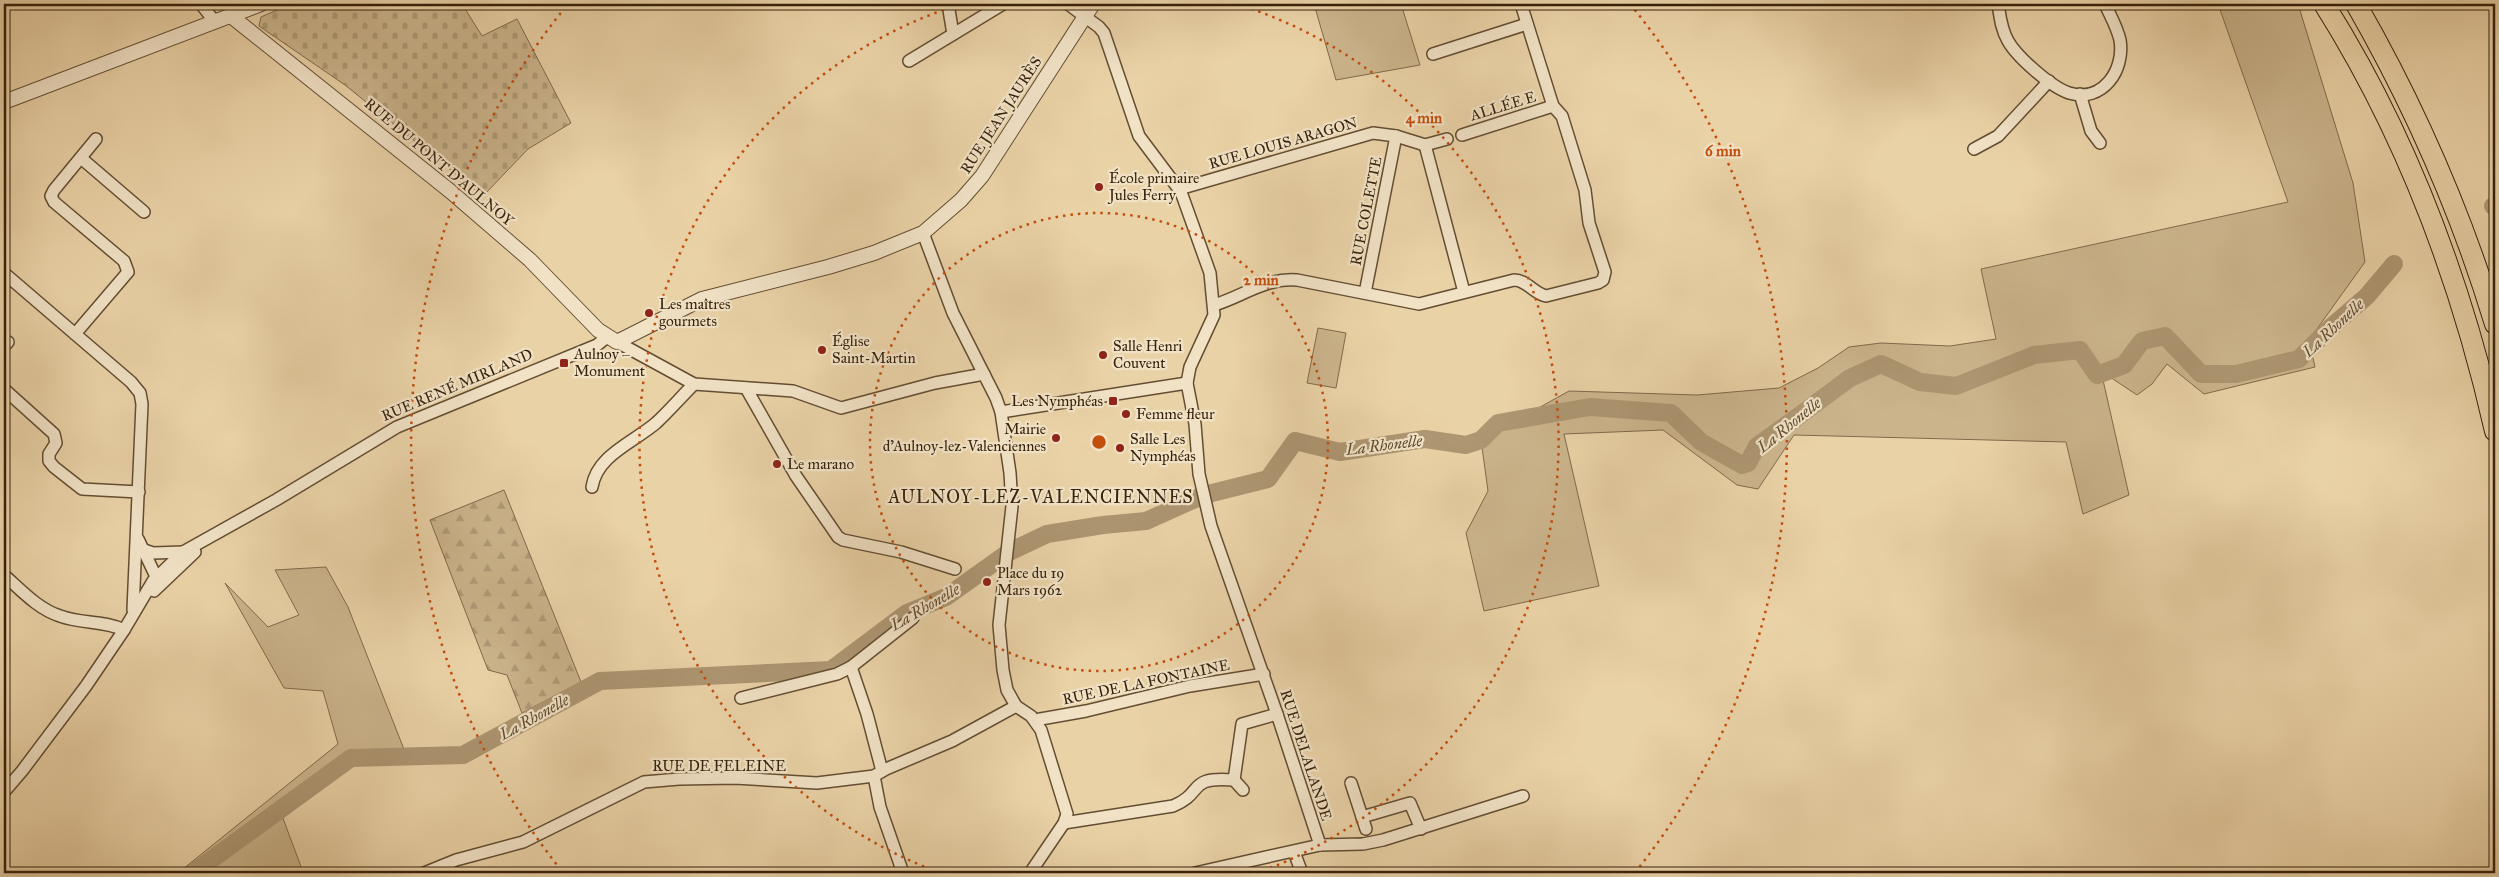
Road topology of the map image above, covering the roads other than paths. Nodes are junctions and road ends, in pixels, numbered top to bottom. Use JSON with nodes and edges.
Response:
{"nodes":[{"id":1,"x":201,"y":4,"type":"edge"},
{"id":2,"x":261,"y":4,"type":"edge"},
{"id":3,"x":948,"y":4,"type":"edge"},
{"id":4,"x":1003,"y":4,"type":"edge"},
{"id":5,"x":1068,"y":4,"type":"edge"},
{"id":6,"x":1093,"y":4,"type":"edge"},
{"id":7,"x":1520,"y":4,"type":"edge"},
{"id":8,"x":1998,"y":4,"type":"edge"},
{"id":9,"x":2324,"y":4,"type":"edge"},
{"id":10,"x":2356,"y":4,"type":"edge"},
{"id":11,"x":2108,"y":5,"type":"edge"},
{"id":12,"x":231,"y":16,"type":"junction"},
{"id":13,"x":1085,"y":16,"type":"junction"},
{"id":14,"x":215,"y":22,"type":"junction"},
{"id":15,"x":1527,"y":24,"type":"junction"},
{"id":16,"x":953,"y":34,"type":"junction"},
{"id":17,"x":1433,"y":54,"type":"dead end"},
{"id":18,"x":909,"y":61,"type":"dead end"},
{"id":19,"x":2049,"y":81,"type":"junction"},
{"id":20,"x":2080,"y":94,"type":"junction"},
{"id":21,"x":6,"y":101,"type":"edge"},
{"id":22,"x":1553,"y":106,"type":"junction"},
{"id":23,"x":1462,"y":135,"type":"dead end"},
{"id":24,"x":1396,"y":136,"type":"junction"},
{"id":25,"x":96,"y":139,"type":"dead end"},
{"id":26,"x":1447,"y":139,"type":"dead end"},
{"id":27,"x":2100,"y":143,"type":"dead end"},
{"id":28,"x":1424,"y":145,"type":"junction"},
{"id":29,"x":1974,"y":149,"type":"dead end"},
{"id":30,"x":81,"y":158,"type":"junction"},
{"id":31,"x":1179,"y":189,"type":"junction"},
{"id":32,"x":144,"y":212,"type":"dead end"},
{"id":33,"x":923,"y":233,"type":"junction"},
{"id":34,"x":4,"y":273,"type":"edge"},
{"id":35,"x":1464,"y":292,"type":"junction"},
{"id":36,"x":1365,"y":293,"type":"junction"},
{"id":37,"x":1214,"y":305,"type":"junction"},
{"id":38,"x":2495,"y":324,"type":"edge"},
{"id":39,"x":75,"y":334,"type":"junction"},
{"id":40,"x":612,"y":339,"type":"junction"},
{"id":41,"x":984,"y":374,"type":"junction"},
{"id":42,"x":1187,"y":383,"type":"junction"},
{"id":43,"x":694,"y":384,"type":"junction"},
{"id":44,"x":4,"y":388,"type":"edge"},
{"id":45,"x":746,"y":388,"type":"junction"},
{"id":46,"x":1000,"y":412,"type":"junction"},
{"id":47,"x":2495,"y":431,"type":"edge"},
{"id":48,"x":592,"y":487,"type":"dead end"},
{"id":49,"x":139,"y":492,"type":"junction"},
{"id":50,"x":220,"y":531,"type":"junction"},
{"id":51,"x":137,"y":537,"type":"junction"},
{"id":52,"x":141,"y":549,"type":"junction"},
{"id":53,"x":183,"y":552,"type":"junction"},
{"id":54,"x":134,"y":567,"type":"junction"},
{"id":55,"x":955,"y":569,"type":"dead end"},
{"id":56,"x":4,"y":575,"type":"edge"},
{"id":57,"x":156,"y":581,"type":"junction"},
{"id":58,"x":133,"y":612,"type":"junction"},
{"id":59,"x":913,"y":618,"type":"dead end"},
{"id":60,"x":124,"y":630,"type":"junction"},
{"id":61,"x":851,"y":667,"type":"junction"},
{"id":62,"x":1264,"y":674,"type":"junction"},
{"id":63,"x":741,"y":698,"type":"dead end"},
{"id":64,"x":1016,"y":706,"type":"junction"},
{"id":65,"x":1277,"y":714,"type":"junction"},
{"id":66,"x":1035,"y":720,"type":"junction"},
{"id":67,"x":878,"y":774,"type":"junction"},
{"id":68,"x":1234,"y":780,"type":"junction"},
{"id":69,"x":1351,"y":783,"type":"dead end"},
{"id":70,"x":1243,"y":790,"type":"dead end"},
{"id":71,"x":4,"y":792,"type":"edge"},
{"id":72,"x":1522,"y":796,"type":"dead end"},
{"id":73,"x":1362,"y":817,"type":"junction"},
{"id":74,"x":1064,"y":823,"type":"junction"},
{"id":75,"x":1366,"y":829,"type":"dead end"},
{"id":76,"x":1421,"y":829,"type":"junction"},
{"id":77,"x":1320,"y":845,"type":"junction"},
{"id":78,"x":1294,"y":852,"type":"junction"},
{"id":79,"x":424,"y":873,"type":"edge"},
{"id":80,"x":902,"y":873,"type":"edge"},
{"id":81,"x":1030,"y":873,"type":"edge"},
{"id":82,"x":1195,"y":873,"type":"edge"},
{"id":83,"x":1302,"y":873,"type":"edge"}],
"edges":[{"from":1,"to":14,"type":"street"},
{"from":2,"to":12,"type":"street"},
{"from":3,"to":16,"type":"street"},
{"from":4,"to":16,"type":"street"},
{"from":5,"to":13,"type":"street"},
{"from":6,"to":13,"type":"street","name":"RUE JEAN JAURÈS"},
{"from":7,"to":15,"type":"street"},
{"from":8,"to":19,"type":"street"},
{"from":9,"to":47,"type":"highway"},
{"from":10,"to":38,"type":"highway"},
{"from":11,"to":20,"type":"street"},
{"from":12,"to":14,"type":"street"},
{"from":12,"to":40,"type":"street","name":"RUE DU PONT D'AULNOY"},
{"from":13,"to":31,"type":"street"},
{"from":13,"to":33,"type":"street","name":"RUE JEAN JAURÈS"},
{"from":14,"to":21,"type":"street"},
{"from":15,"to":17,"type":"street"},
{"from":15,"to":22,"type":"street"},
{"from":16,"to":18,"type":"street"},
{"from":19,"to":20,"type":"street"},
{"from":19,"to":29,"type":"street"},
{"from":20,"to":27,"type":"street"},
{"from":22,"to":23,"type":"street","name":"ALLÉE E"},
{"from":22,"to":35,"type":"street"},
{"from":24,"to":28,"type":"street","name":"RUE LOUIS ARAGON"},
{"from":24,"to":31,"type":"street","name":"RUE LOUIS ARAGON"},
{"from":24,"to":36,"type":"street","name":"RUE COLETTE"},
{"from":25,"to":30,"type":"street"},
{"from":26,"to":28,"type":"street"},
{"from":28,"to":35,"type":"street"},
{"from":30,"to":32,"type":"street"},
{"from":30,"to":39,"type":"street"},
{"from":31,"to":37,"type":"street"},
{"from":33,"to":40,"type":"street","name":"RUE RENÉ MIRLAND"},
{"from":33,"to":41,"type":"street"},
{"from":34,"to":39,"type":"street"},
{"from":35,"to":36,"type":"street"},
{"from":36,"to":37,"type":"street"},
{"from":37,"to":42,"type":"street"},
{"from":39,"to":49,"type":"street"},
{"from":40,"to":43,"type":"street"},
{"from":40,"to":50,"type":"street","name":"RUE RENÉ MIRLAND"},
{"from":41,"to":45,"type":"street"},
{"from":41,"to":46,"type":"street"},
{"from":42,"to":46,"type":"street"},
{"from":42,"to":62,"type":"street","name":"RUE DELALANDE"},
{"from":43,"to":45,"type":"street"},
{"from":43,"to":48,"type":"street"},
{"from":44,"to":49,"type":"street"},
{"from":45,"to":55,"type":"street"},
{"from":46,"to":64,"type":"street"},
{"from":49,"to":51,"type":"street"},
{"from":50,"to":53,"type":"street","name":"RUE RENÉ MIRLAND"},
{"from":50,"to":57,"type":"street","name":"RUE RENÉ MIRLAND"},
{"from":51,"to":52,"type":"street"},
{"from":51,"to":54,"type":"street"},
{"from":52,"to":53,"type":"street","name":"RUE RENÉ MIRLAND"},
{"from":52,"to":57,"type":"street"},
{"from":53,"to":57,"type":"street","name":"RUE RENÉ MIRLAND"},
{"from":54,"to":57,"type":"street"},
{"from":54,"to":58,"type":"street"},
{"from":56,"to":60,"type":"street"},
{"from":57,"to":58,"type":"street","name":"RUE RENÉ MIRLAND"},
{"from":57,"to":60,"type":"street","name":"RUE RENÉ MIRLAND"},
{"from":58,"to":60,"type":"street","name":"RUE RENÉ MIRLAND"},
{"from":59,"to":61,"type":"street"},
{"from":60,"to":71,"type":"street","name":"RUE RENÉ MIRLAND"},
{"from":61,"to":63,"type":"street"},
{"from":61,"to":67,"type":"street"},
{"from":62,"to":65,"type":"street","name":"RUE DELALANDE"},
{"from":62,"to":66,"type":"street","name":"RUE DE LA FONTAINE"},
{"from":64,"to":66,"type":"street"},
{"from":64,"to":67,"type":"street","name":"RUE DE FELEINE"},
{"from":65,"to":68,"type":"street"},
{"from":65,"to":77,"type":"street","name":"RUE DELALANDE"},
{"from":66,"to":74,"type":"street"},
{"from":67,"to":79,"type":"street","name":"RUE DE FELEINE"},
{"from":67,"to":80,"type":"street"},
{"from":68,"to":70,"type":"street"},
{"from":68,"to":74,"type":"street"},
{"from":69,"to":73,"type":"street"},
{"from":72,"to":76,"type":"street"},
{"from":73,"to":75,"type":"street"},
{"from":73,"to":76,"type":"street"},
{"from":74,"to":81,"type":"street"},
{"from":76,"to":77,"type":"street"},
{"from":77,"to":78,"type":"street"},
{"from":78,"to":82,"type":"street"},
{"from":78,"to":83,"type":"street"}]}
